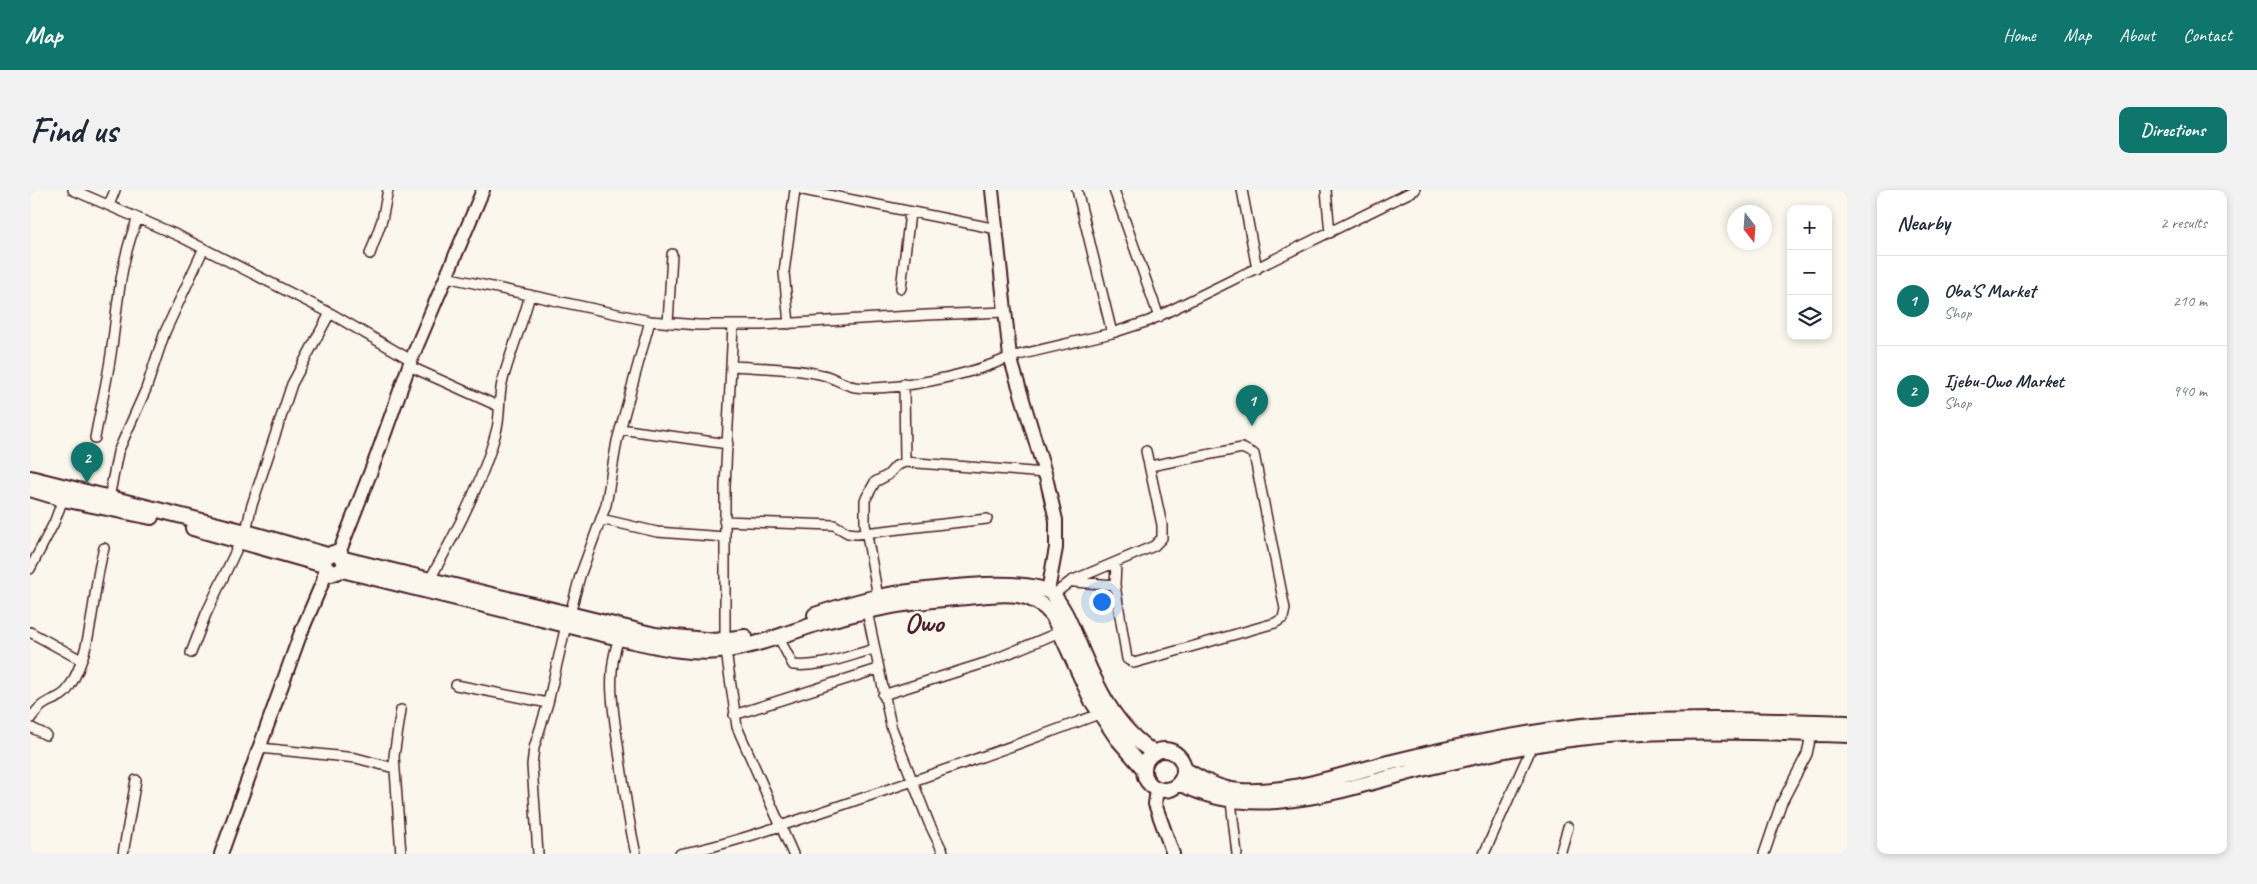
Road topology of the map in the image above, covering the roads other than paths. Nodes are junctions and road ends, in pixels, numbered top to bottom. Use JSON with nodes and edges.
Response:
{"nodes":[{"id":1,"x":73,"y":190,"type":"edge"},
{"id":2,"x":115,"y":190,"type":"edge"},
{"id":3,"x":388,"y":190,"type":"edge"},
{"id":4,"x":483,"y":190,"type":"edge"},
{"id":5,"x":794,"y":190,"type":"edge"},
{"id":6,"x":803,"y":190,"type":"edge"},
{"id":7,"x":992,"y":190,"type":"edge"},
{"id":8,"x":1076,"y":190,"type":"edge"},
{"id":9,"x":1114,"y":190,"type":"edge"},
{"id":10,"x":1242,"y":190,"type":"edge"},
{"id":11,"x":1326,"y":190,"type":"edge"},
{"id":12,"x":1415,"y":190,"type":"edge"},
{"id":13,"x":109,"y":205,"type":"junction"},
{"id":14,"x":910,"y":213,"type":"junction"},
{"id":15,"x":138,"y":218,"type":"junction"},
{"id":16,"x":996,"y":229,"type":"junction"},
{"id":17,"x":1330,"y":233,"type":"junction"},
{"id":18,"x":203,"y":250,"type":"junction"},
{"id":19,"x":370,"y":254,"type":"dead end"},
{"id":20,"x":672,"y":254,"type":"dead end"},
{"id":21,"x":1257,"y":269,"type":"junction"},
{"id":22,"x":446,"y":277,"type":"junction"},
{"id":23,"x":901,"y":288,"type":"dead end"},
{"id":24,"x":530,"y":295,"type":"junction"},
{"id":25,"x":330,"y":312,"type":"junction"},
{"id":26,"x":1005,"y":312,"type":"junction"},
{"id":27,"x":1159,"y":317,"type":"junction"},
{"id":28,"x":650,"y":321,"type":"junction"},
{"id":29,"x":668,"y":323,"type":"junction"},
{"id":30,"x":789,"y":324,"type":"junction"},
{"id":31,"x":733,"y":326,"type":"junction"},
{"id":32,"x":1112,"y":333,"type":"junction"},
{"id":33,"x":1010,"y":357,"type":"junction"},
{"id":34,"x":410,"y":363,"type":"junction"},
{"id":35,"x":732,"y":366,"type":"junction"},
{"id":36,"x":904,"y":384,"type":"junction"},
{"id":37,"x":498,"y":406,"type":"junction"},
{"id":38,"x":620,"y":429,"type":"junction"},
{"id":39,"x":95,"y":438,"type":"dead end"},
{"id":40,"x":728,"y":444,"type":"junction"},
{"id":41,"x":1146,"y":451,"type":"dead end"},
{"id":42,"x":905,"y":462,"type":"junction"},
{"id":43,"x":1150,"y":466,"type":"junction"},
{"id":44,"x":1045,"y":473,"type":"junction"},
{"id":45,"x":30,"y":478,"type":"edge"},
{"id":46,"x":30,"y":489,"type":"edge"},
{"id":47,"x":109,"y":498,"type":"junction"},
{"id":48,"x":64,"y":499,"type":"junction"},
{"id":49,"x":987,"y":519,"type":"dead end"},
{"id":50,"x":601,"y":520,"type":"junction"},
{"id":51,"x":724,"y":521,"type":"junction"},
{"id":52,"x":866,"y":533,"type":"junction"},
{"id":53,"x":243,"y":537,"type":"junction"},
{"id":54,"x":725,"y":537,"type":"junction"},
{"id":55,"x":104,"y":548,"type":"dead end"},
{"id":56,"x":1116,"y":564,"type":"junction"},
{"id":57,"x":332,"y":566,"type":"junction"},
{"id":58,"x":30,"y":569,"type":"edge"},
{"id":59,"x":430,"y":579,"type":"junction"},
{"id":60,"x":1072,"y":581,"type":"junction"},
{"id":61,"x":1115,"y":585,"type":"junction"},
{"id":62,"x":1050,"y":593,"type":"junction"},
{"id":63,"x":878,"y":597,"type":"junction"},
{"id":64,"x":898,"y":599,"type":"junction"},
{"id":65,"x":866,"y":610,"type":"junction"},
{"id":66,"x":568,"y":619,"type":"junction"},
{"id":67,"x":1062,"y":631,"type":"junction"},
{"id":68,"x":30,"y":632,"type":"edge"},
{"id":69,"x":778,"y":636,"type":"junction"},
{"id":70,"x":618,"y":638,"type":"junction"},
{"id":71,"x":726,"y":646,"type":"junction"},
{"id":72,"x":874,"y":648,"type":"junction"},
{"id":73,"x":191,"y":653,"type":"dead end"},
{"id":74,"x":81,"y":660,"type":"junction"},
{"id":75,"x":878,"y":670,"type":"junction"},
{"id":76,"x":456,"y":685,"type":"dead end"},
{"id":77,"x":883,"y":695,"type":"junction"},
{"id":78,"x":548,"y":703,"type":"junction"},
{"id":79,"x":401,"y":710,"type":"dead end"},
{"id":80,"x":1099,"y":714,"type":"junction"},
{"id":81,"x":734,"y":715,"type":"junction"},
{"id":82,"x":30,"y":719,"type":"edge"},
{"id":83,"x":1847,"y":723,"type":"edge"},
{"id":84,"x":30,"y":727,"type":"edge"},
{"id":85,"x":1538,"y":732,"type":"junction"},
{"id":86,"x":46,"y":735,"type":"dead end"},
{"id":87,"x":1811,"y":735,"type":"junction"},
{"id":88,"x":1847,"y":735,"type":"edge"},
{"id":89,"x":1533,"y":745,"type":"junction"},
{"id":90,"x":260,"y":748,"type":"junction"},
{"id":91,"x":1154,"y":753,"type":"junction"},
{"id":92,"x":394,"y":768,"type":"junction"},
{"id":93,"x":1144,"y":769,"type":"junction"},
{"id":94,"x":1184,"y":769,"type":"junction"},
{"id":95,"x":136,"y":780,"type":"dead end"},
{"id":96,"x":912,"y":782,"type":"junction"},
{"id":97,"x":1180,"y":783,"type":"junction"},
{"id":98,"x":1162,"y":790,"type":"junction"},
{"id":99,"x":1231,"y":801,"type":"junction"},
{"id":100,"x":782,"y":825,"type":"junction"},
{"id":101,"x":1568,"y":827,"type":"dead end"},
{"id":102,"x":123,"y":854,"type":"edge"},
{"id":103,"x":221,"y":854,"type":"edge"},
{"id":104,"x":401,"y":854,"type":"edge"},
{"id":105,"x":538,"y":854,"type":"edge"},
{"id":106,"x":636,"y":854,"type":"edge"},
{"id":107,"x":680,"y":854,"type":"edge"},
{"id":108,"x":793,"y":854,"type":"edge"},
{"id":109,"x":944,"y":854,"type":"edge"},
{"id":110,"x":1173,"y":854,"type":"edge"},
{"id":111,"x":1237,"y":854,"type":"edge"},
{"id":112,"x":1484,"y":854,"type":"edge"},
{"id":113,"x":1560,"y":854,"type":"edge"},
{"id":114,"x":1764,"y":854,"type":"edge"}],
"edges":[{"from":1,"to":13,"type":"street"},
{"from":2,"to":13,"type":"street"},
{"from":3,"to":19,"type":"street"},
{"from":4,"to":22,"type":"street"},
{"from":5,"to":30,"type":"street"},
{"from":6,"to":14,"type":"street"},
{"from":7,"to":16,"type":"street"},
{"from":8,"to":32,"type":"street"},
{"from":9,"to":27,"type":"street"},
{"from":10,"to":21,"type":"street"},
{"from":11,"to":17,"type":"street"},
{"from":12,"to":17,"type":"street"},
{"from":13,"to":15,"type":"street"},
{"from":14,"to":16,"type":"street"},
{"from":14,"to":23,"type":"street"},
{"from":15,"to":18,"type":"street"},
{"from":15,"to":39,"type":"street"},
{"from":16,"to":26,"type":"street"},
{"from":17,"to":21,"type":"street"},
{"from":18,"to":25,"type":"street"},
{"from":18,"to":47,"type":"street"},
{"from":20,"to":29,"type":"street"},
{"from":21,"to":27,"type":"street"},
{"from":22,"to":24,"type":"street"},
{"from":22,"to":34,"type":"street"},
{"from":24,"to":28,"type":"street"},
{"from":24,"to":37,"type":"street"},
{"from":25,"to":34,"type":"street"},
{"from":25,"to":53,"type":"street"},
{"from":26,"to":30,"type":"street"},
{"from":26,"to":33,"type":"street"},
{"from":27,"to":32,"type":"street"},
{"from":28,"to":29,"type":"street"},
{"from":28,"to":38,"type":"street"},
{"from":29,"to":31,"type":"street"},
{"from":30,"to":31,"type":"street"},
{"from":31,"to":35,"type":"street"},
{"from":32,"to":33,"type":"street"},
{"from":33,"to":36,"type":"street"},
{"from":33,"to":44,"type":"street"},
{"from":34,"to":37,"type":"street"},
{"from":34,"to":57,"type":"street"},
{"from":35,"to":36,"type":"street"},
{"from":35,"to":40,"type":"street"},
{"from":36,"to":42,"type":"street"},
{"from":37,"to":59,"type":"street"},
{"from":38,"to":40,"type":"street"},
{"from":38,"to":50,"type":"street"},
{"from":40,"to":51,"type":"street"},
{"from":41,"to":43,"type":"street"},
{"from":42,"to":44,"type":"street"},
{"from":42,"to":52,"type":"street"},
{"from":43,"to":56,"type":"street"},
{"from":43,"to":61,"type":"street"},
{"from":44,"to":62,"type":"street"},
{"from":45,"to":47,"type":"main road"},
{"from":46,"to":48,"type":"main road"},
{"from":47,"to":53,"type":"main road"},
{"from":48,"to":53,"type":"main road"},
{"from":48,"to":58,"type":"street"},
{"from":49,"to":52,"type":"street"},
{"from":50,"to":54,"type":"street"},
{"from":50,"to":66,"type":"street"},
{"from":51,"to":52,"type":"street"},
{"from":51,"to":54,"type":"street"},
{"from":52,"to":63,"type":"street"},
{"from":53,"to":57,"type":"main road"},
{"from":53,"to":73,"type":"street"},
{"from":54,"to":71,"type":"street"},
{"from":55,"to":74,"type":"street"},
{"from":56,"to":60,"type":"street"},
{"from":56,"to":61,"type":"street"},
{"from":57,"to":59,"type":"main road"},
{"from":57,"to":66,"type":"main road"},
{"from":57,"to":90,"type":"street"},
{"from":59,"to":66,"type":"main road"},
{"from":60,"to":61,"type":"street"},
{"from":60,"to":62,"type":"street"},
{"from":62,"to":64,"type":"main road"},
{"from":62,"to":91,"type":"main road"},
{"from":63,"to":64,"type":"main road"},
{"from":63,"to":71,"type":"main road"},
{"from":64,"to":65,"type":"main road"},
{"from":64,"to":67,"type":"main road"},
{"from":65,"to":69,"type":"main road"},
{"from":65,"to":72,"type":"street"},
{"from":66,"to":70,"type":"main road"},
{"from":66,"to":71,"type":"main road"},
{"from":66,"to":78,"type":"street"},
{"from":67,"to":77,"type":"street"},
{"from":67,"to":80,"type":"main road"},
{"from":68,"to":74,"type":"street"},
{"from":69,"to":71,"type":"main road"},
{"from":69,"to":72,"type":"street"},
{"from":70,"to":71,"type":"main road"},
{"from":70,"to":106,"type":"street"},
{"from":71,"to":81,"type":"street"},
{"from":72,"to":75,"type":"street"},
{"from":74,"to":82,"type":"street"},
{"from":75,"to":77,"type":"street"},
{"from":75,"to":81,"type":"street"},
{"from":76,"to":78,"type":"street"},
{"from":77,"to":96,"type":"street"},
{"from":78,"to":105,"type":"street"},
{"from":79,"to":92,"type":"street"},
{"from":80,"to":93,"type":"main road"},
{"from":80,"to":96,"type":"street"},
{"from":81,"to":100,"type":"street"},
{"from":83,"to":85,"type":"main road"},
{"from":84,"to":86,"type":"street"},
{"from":85,"to":89,"type":"street"},
{"from":85,"to":94,"type":"main road"},
{"from":87,"to":88,"type":"main road"},
{"from":87,"to":89,"type":"main road"},
{"from":87,"to":114,"type":"street"},
{"from":89,"to":99,"type":"main road"},
{"from":89,"to":112,"type":"street"},
{"from":90,"to":92,"type":"street"},
{"from":90,"to":103,"type":"street"},
{"from":91,"to":93,"type":"main road"},
{"from":91,"to":94,"type":"main road"},
{"from":92,"to":104,"type":"street"},
{"from":93,"to":98,"type":"main road"},
{"from":94,"to":97,"type":"main road"},
{"from":95,"to":102,"type":"street"},
{"from":96,"to":100,"type":"street"},
{"from":96,"to":109,"type":"street"},
{"from":97,"to":98,"type":"main road"},
{"from":97,"to":99,"type":"main road"},
{"from":98,"to":110,"type":"street"},
{"from":99,"to":111,"type":"street"},
{"from":100,"to":107,"type":"street"},
{"from":100,"to":108,"type":"street"},
{"from":101,"to":113,"type":"street"}]}
